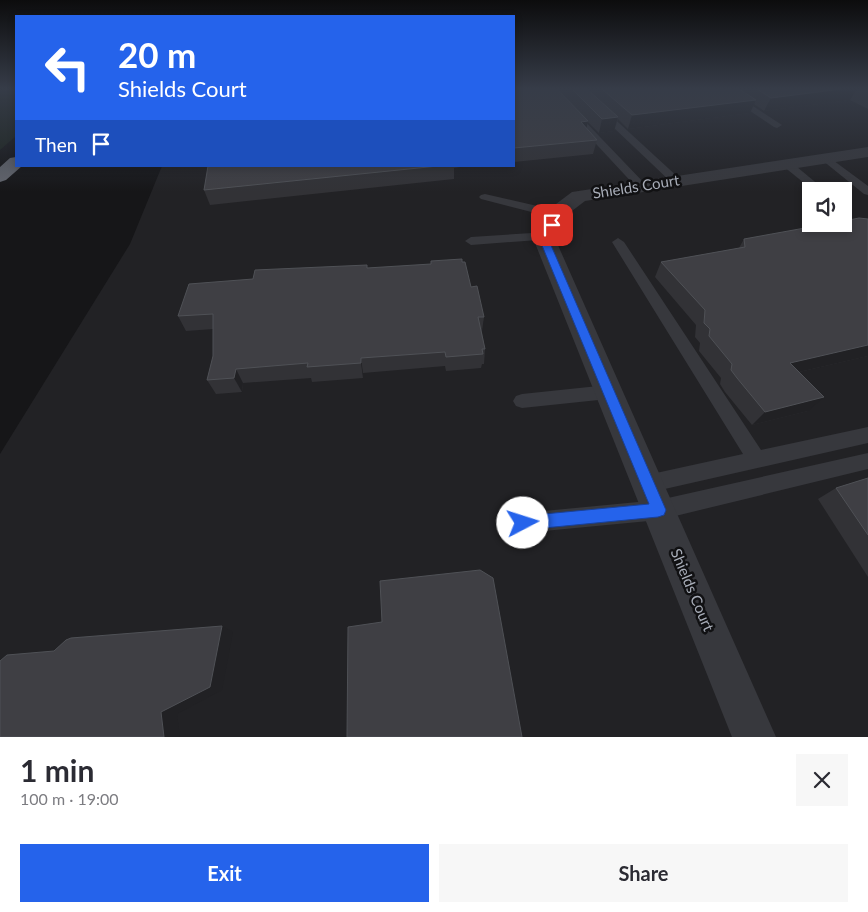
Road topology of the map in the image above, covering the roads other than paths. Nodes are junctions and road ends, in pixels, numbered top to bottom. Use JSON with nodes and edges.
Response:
{"nodes":[{"id":1,"x":582,"y":123,"type":"edge"},
{"id":2,"x":614,"y":123,"type":"edge"},
{"id":3,"x":868,"y":152,"type":"edge"},
{"id":4,"x":826,"y":158,"type":"junction"},
{"id":5,"x":15,"y":163,"type":"edge"},
{"id":6,"x":787,"y":164,"type":"junction"},
{"id":7,"x":0,"y":176,"type":"edge"},
{"id":8,"x":676,"y":181,"type":"junction"},
{"id":9,"x":810,"y":182,"type":"edge"},
{"id":10,"x":641,"y":186,"type":"junction"},
{"id":11,"x":868,"y":192,"type":"edge"},
{"id":12,"x":485,"y":197,"type":"dead end"},
{"id":13,"x":552,"y":225,"type":"junction"},
{"id":14,"x":471,"y":241,"type":"dead end"},
{"id":15,"x":618,"y":242,"type":"dead end"},
{"id":16,"x":608,"y":392,"type":"junction"},
{"id":17,"x":522,"y":401,"type":"dead end"},
{"id":18,"x":868,"y":435,"type":"edge"},
{"id":19,"x":757,"y":460,"type":"junction"},
{"id":20,"x":868,"y":461,"type":"edge"},
{"id":21,"x":647,"y":484,"type":"junction"},
{"id":22,"x":658,"y":510,"type":"junction"},
{"id":23,"x":523,"y":523,"type":"dead end"},
{"id":24,"x":754,"y":737,"type":"edge"}],
"edges":[{"from":1,"to":10,"type":"lane"},
{"from":2,"to":8,"type":"lane"},
{"from":3,"to":4,"type":"street","name":"Shields Court"},
{"from":4,"to":6,"type":"street","name":"Shields Court"},
{"from":4,"to":11,"type":"lane"},
{"from":5,"to":7,"type":"highway"},
{"from":6,"to":8,"type":"street","name":"Shields Court"},
{"from":6,"to":9,"type":"lane"},
{"from":8,"to":10,"type":"street","name":"Shields Court"},
{"from":10,"to":13,"type":"street","name":"Shields Court"},
{"from":12,"to":13,"type":"lane"},
{"from":13,"to":14,"type":"lane"},
{"from":13,"to":16,"type":"street","name":"Shields Court"},
{"from":15,"to":19,"type":"lane"},
{"from":16,"to":17,"type":"lane"},
{"from":16,"to":21,"type":"street","name":"Shields Court"},
{"from":18,"to":19,"type":"lane"},
{"from":19,"to":21,"type":"lane"},
{"from":20,"to":22,"type":"lane"},
{"from":21,"to":22,"type":"street","name":"Shields Court"},
{"from":22,"to":23,"type":"lane"},
{"from":22,"to":24,"type":"street","name":"Shields Court"}]}
